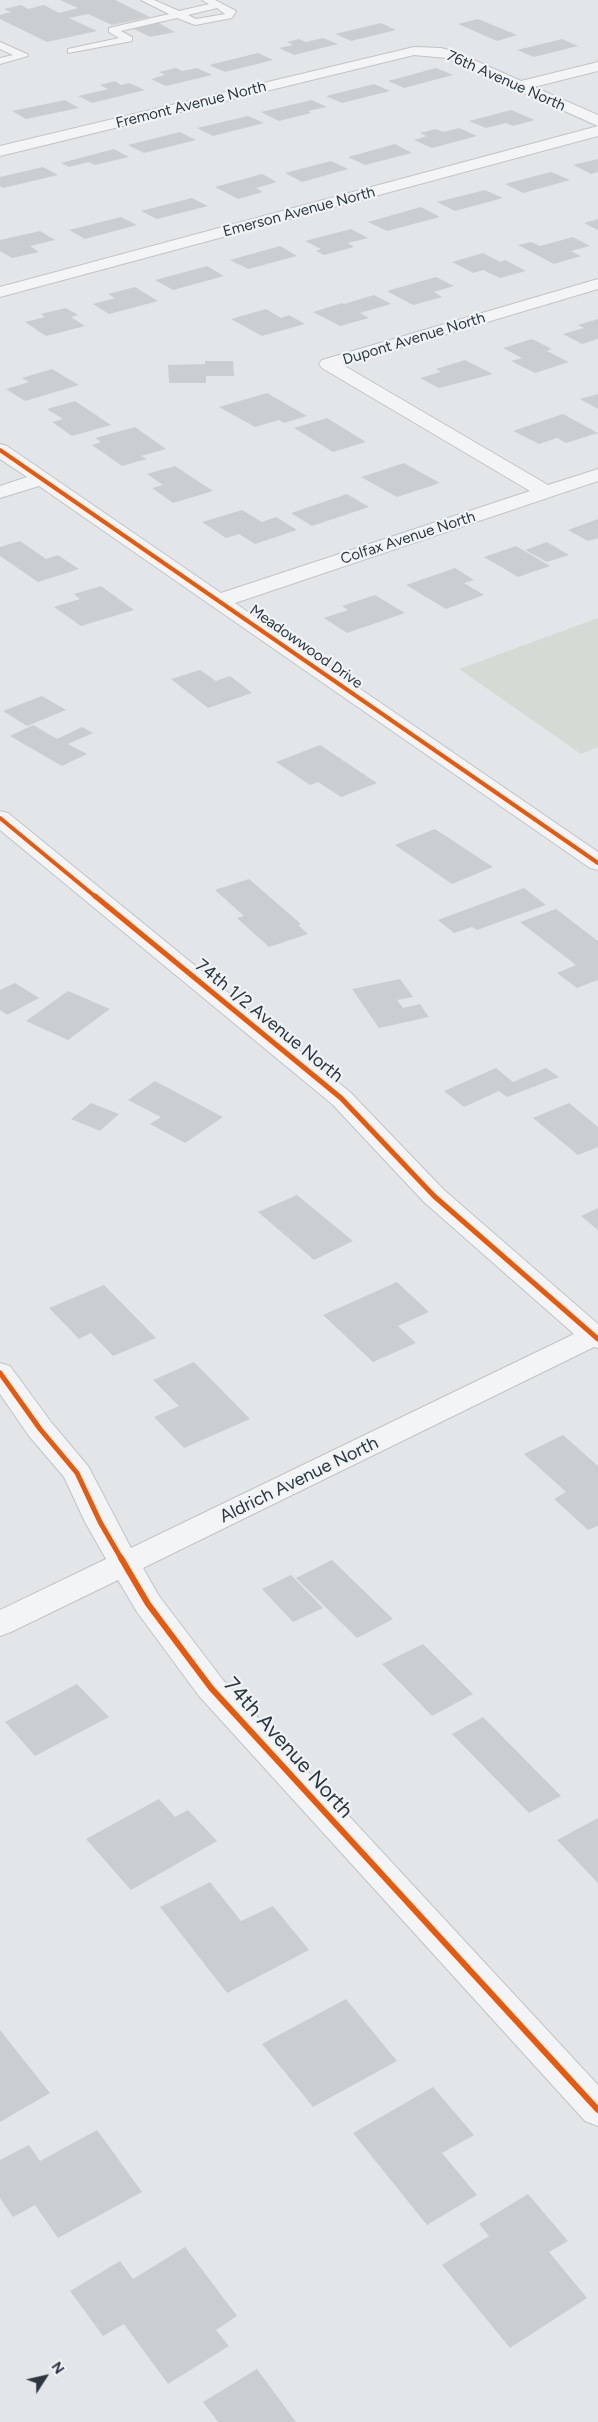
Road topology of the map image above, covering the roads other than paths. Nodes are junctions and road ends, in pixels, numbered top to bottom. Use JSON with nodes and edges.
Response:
{"nodes":[{"id":1,"x":146,"y":0,"type":"edge"},
{"id":2,"x":207,"y":0,"type":"edge"},
{"id":3,"x":218,"y":5,"type":"junction"},
{"id":4,"x":176,"y":14,"type":"junction"},
{"id":5,"x":0,"y":45,"type":"edge"},
{"id":6,"x":72,"y":51,"type":"dead end"},
{"id":7,"x":382,"y":58,"type":"joint"},
{"id":8,"x":0,"y":61,"type":"edge"},
{"id":9,"x":598,"y":66,"type":"edge"},
{"id":10,"x":520,"y":86,"type":"junction"},
{"id":11,"x":598,"y":121,"type":"edge"},
{"id":12,"x":598,"y":131,"type":"edge"},
{"id":13,"x":0,"y":152,"type":"edge"},
{"id":14,"x":598,"y":284,"type":"edge"},
{"id":15,"x":0,"y":292,"type":"edge"},
{"id":16,"x":0,"y":450,"type":"edge"},
{"id":17,"x":598,"y":475,"type":"edge"},
{"id":18,"x":42,"y":479,"type":"junction"},
{"id":19,"x":0,"y":492,"type":"edge"},
{"id":20,"x":545,"y":492,"type":"junction"},
{"id":21,"x":219,"y":601,"type":"junction"},
{"id":22,"x":0,"y":818,"type":"edge"},
{"id":23,"x":598,"y":863,"type":"edge"},
{"id":24,"x":597,"y":1336,"type":"edge"},
{"id":25,"x":0,"y":1373,"type":"edge"},
{"id":26,"x":125,"y":1565,"type":"junction"},
{"id":27,"x":0,"y":1624,"type":"edge"},
{"id":28,"x":598,"y":2110,"type":"edge"}],
"edges":[{"from":1,"to":4,"type":"lane"},
{"from":2,"to":3,"type":"lane"},
{"from":3,"to":4,"type":"lane"},
{"from":3,"to":4,"type":"lane"},
{"from":4,"to":6,"type":"lane"},
{"from":5,"to":8,"type":"lane"},
{"from":7,"to":10,"type":"street","name":"76th Avenue North"},
{"from":7,"to":13,"type":"street","name":"Fremont Avenue North"},
{"from":9,"to":10,"type":"street"},
{"from":10,"to":11,"type":"street","name":"76th Avenue North"},
{"from":12,"to":15,"type":"street","name":"Emerson Avenue North"},
{"from":14,"to":20,"type":"street","name":"Dupont Avenue North"},
{"from":16,"to":18,"type":"street","name":"Meadowwood Drive"},
{"from":17,"to":20,"type":"street","name":"Colfax Avenue North"},
{"from":18,"to":19,"type":"street"},
{"from":18,"to":21,"type":"street","name":"Meadowwood Drive"},
{"from":20,"to":21,"type":"street","name":"Colfax Avenue North"},
{"from":21,"to":23,"type":"street","name":"Meadowwood Drive"},
{"from":22,"to":24,"type":"street","name":"74th 1/2 Avenue North"},
{"from":24,"to":26,"type":"street","name":"Aldrich Avenue North"},
{"from":25,"to":26,"type":"street","name":"74th Avenue North"},
{"from":26,"to":27,"type":"street","name":"Aldrich Avenue North"},
{"from":26,"to":28,"type":"street","name":"74th Avenue North"}]}
